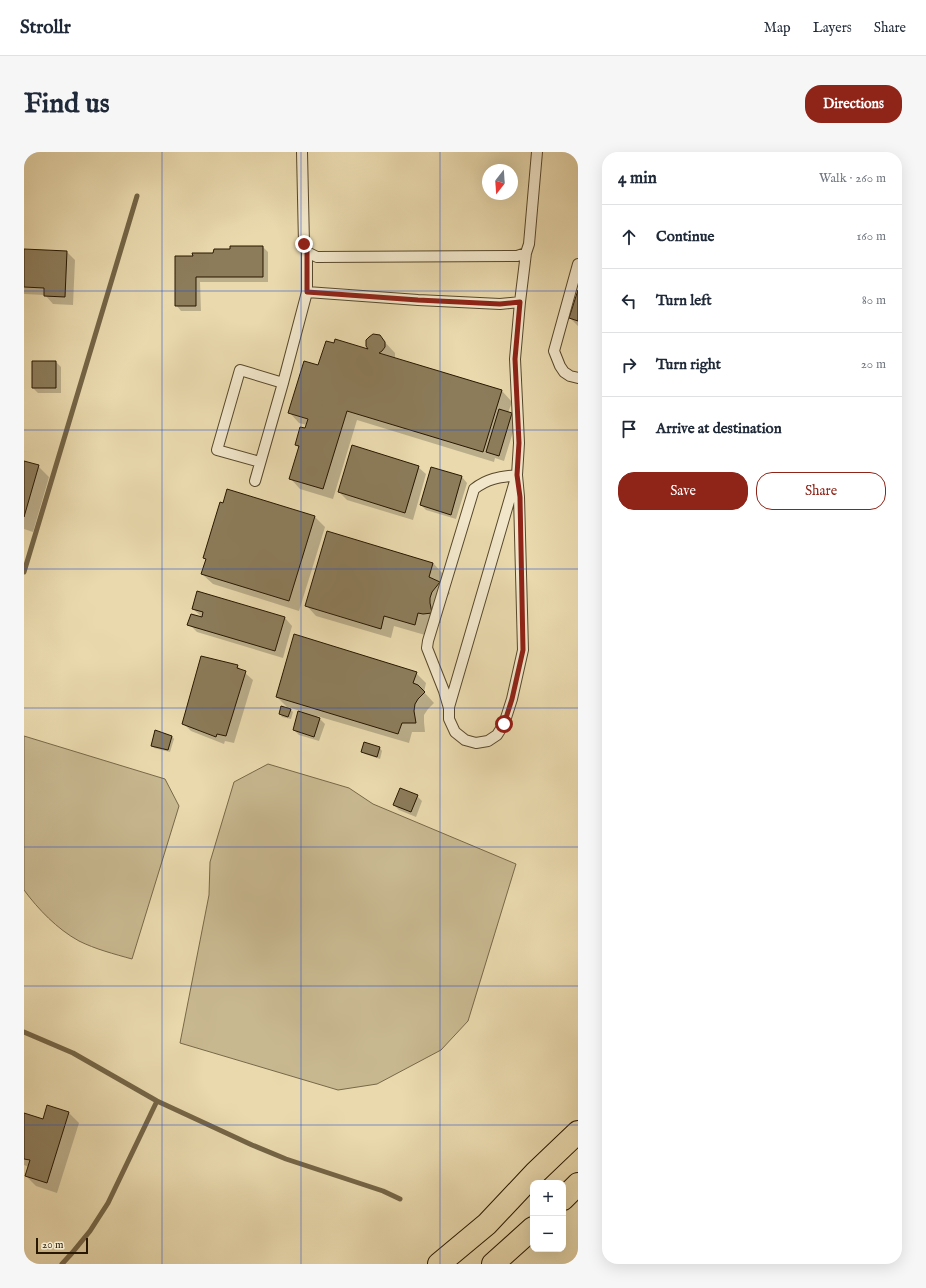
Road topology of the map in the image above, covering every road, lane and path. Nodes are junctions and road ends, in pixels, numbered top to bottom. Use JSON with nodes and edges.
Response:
{"nodes":[{"id":1,"x":302,"y":152,"type":"edge"},
{"id":2,"x":537,"y":152,"type":"edge"},
{"id":3,"x":307,"y":252,"type":"junction"},
{"id":4,"x":526,"y":253,"type":"junction"},
{"id":5,"x":578,"y":264,"type":"edge"},
{"id":6,"x":307,"y":292,"type":"junction"},
{"id":7,"x":520,"y":302,"type":"junction"},
{"id":8,"x":578,"y":378,"type":"edge"},
{"id":9,"x":283,"y":383,"type":"junction"},
{"id":10,"x":260,"y":462,"type":"junction"},
{"id":11,"x":517,"y":475,"type":"junction"},
{"id":12,"x":254,"y":481,"type":"dead end"},
{"id":13,"x":449,"y":708,"type":"junction"},
{"id":14,"x":578,"y":1132,"type":"edge"},
{"id":15,"x":578,"y":1184,"type":"edge"},
{"id":16,"x":566,"y":1196,"type":"edge"},
{"id":17,"x":530,"y":1231,"type":"edge"},
{"id":18,"x":440,"y":1264,"type":"edge"},
{"id":19,"x":493,"y":1264,"type":"edge"}],
"edges":[{"from":1,"to":3,"type":"lane"},
{"from":2,"to":4,"type":"lane"},
{"from":3,"to":4,"type":"lane"},
{"from":3,"to":6,"type":"lane"},
{"from":4,"to":7,"type":"lane"},
{"from":5,"to":8,"type":"lane"},
{"from":6,"to":7,"type":"lane"},
{"from":6,"to":9,"type":"lane"},
{"from":7,"to":11,"type":"lane"},
{"from":9,"to":10,"type":"lane"},
{"from":9,"to":10,"type":"lane"},
{"from":10,"to":12,"type":"lane"},
{"from":11,"to":13,"type":"lane"},
{"from":11,"to":13,"type":"lane"},
{"from":11,"to":13,"type":"lane"},
{"from":14,"to":18,"type":"highway"},
{"from":15,"to":16,"type":"highway"},
{"from":17,"to":19,"type":"highway"}]}
